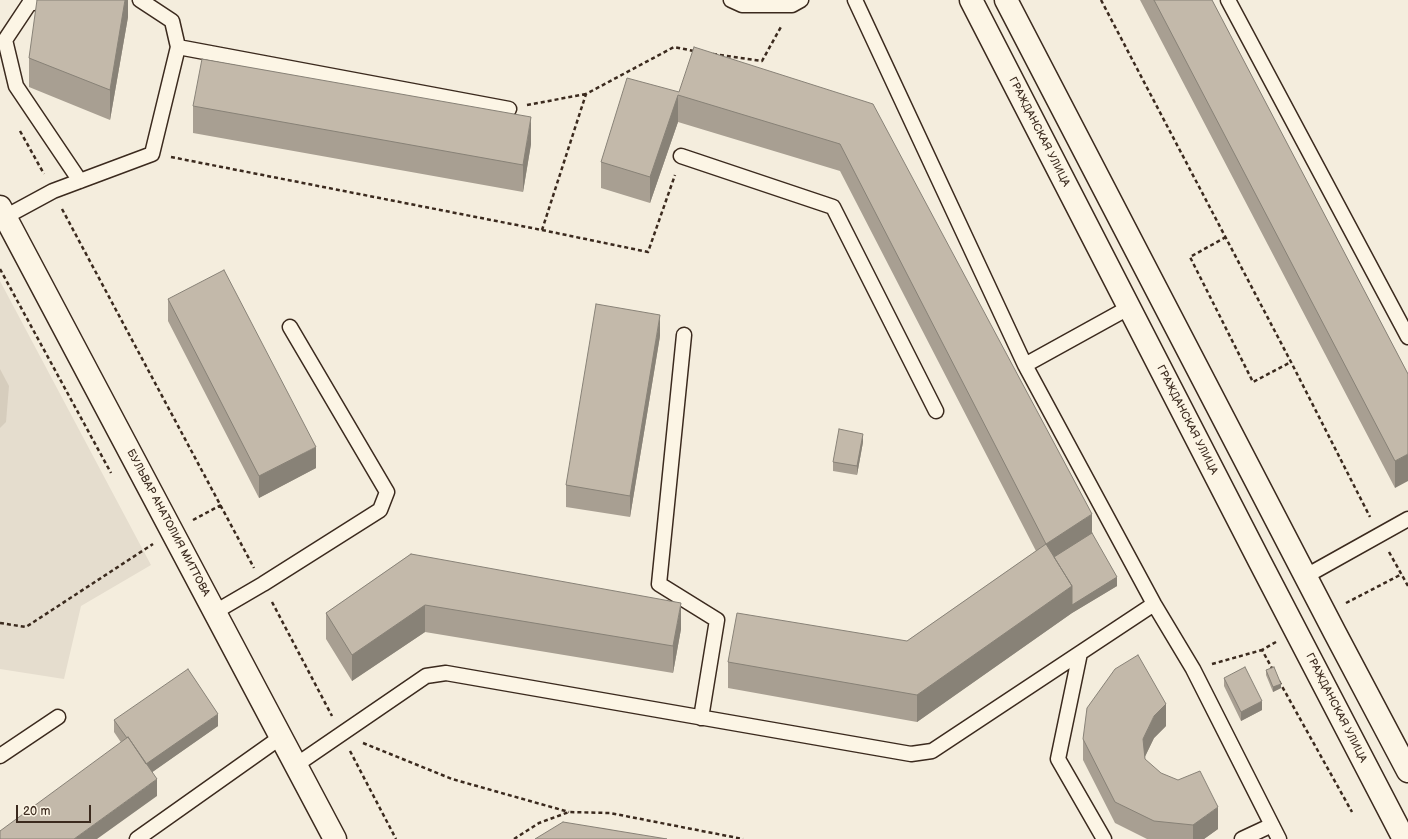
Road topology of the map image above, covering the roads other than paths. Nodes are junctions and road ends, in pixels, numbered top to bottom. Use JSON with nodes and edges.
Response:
{"nodes":[{"id":1,"x":49,"y":0,"type":"edge"},
{"id":2,"x":140,"y":0,"type":"edge"},
{"id":3,"x":731,"y":0,"type":"edge"},
{"id":4,"x":855,"y":0,"type":"edge"},
{"id":5,"x":971,"y":0,"type":"edge"},
{"id":6,"x":1006,"y":0,"type":"edge"},
{"id":7,"x":1228,"y":0,"type":"edge"},
{"id":8,"x":797,"y":2,"type":"edge"},
{"id":9,"x":178,"y":47,"type":"junction"},
{"id":10,"x":509,"y":109,"type":"road end"},
{"id":11,"x":681,"y":156,"type":"road end"},
{"id":12,"x":80,"y":181,"type":"junction"},
{"id":13,"x":3,"y":212,"type":"edge"},
{"id":14,"x":1130,"y":307,"type":"junction"},
{"id":15,"x":290,"y":327,"type":"dead end"},
{"id":16,"x":684,"y":335,"type":"dead end"},
{"id":17,"x":1408,"y":337,"type":"edge"},
{"id":18,"x":1025,"y":365,"type":"junction"},
{"id":19,"x":936,"y":411,"type":"dead end"},
{"id":20,"x":1408,"y":519,"type":"edge"},
{"id":21,"x":1306,"y":576,"type":"junction"},
{"id":22,"x":1276,"y":593,"type":"junction"},
{"id":23,"x":1154,"y":604,"type":"junction"},
{"id":24,"x":215,"y":612,"type":"junction"},
{"id":25,"x":1080,"y":653,"type":"junction"},
{"id":26,"x":58,"y":717,"type":"dead end"},
{"id":27,"x":701,"y":718,"type":"junction"},
{"id":28,"x":281,"y":737,"type":"junction"},
{"id":29,"x":0,"y":756,"type":"edge"},
{"id":30,"x":296,"y":765,"type":"junction"},
{"id":31,"x":1408,"y":771,"type":"edge"},
{"id":32,"x":1272,"y":825,"type":"junction"},
{"id":33,"x":137,"y":839,"type":"edge"},
{"id":34,"x":335,"y":839,"type":"edge"},
{"id":35,"x":1104,"y":839,"type":"edge"},
{"id":36,"x":1242,"y":839,"type":"edge"},
{"id":37,"x":1279,"y":839,"type":"edge"},
{"id":38,"x":1404,"y":839,"type":"edge"}],
"edges":[{"from":1,"to":12,"type":"lane"},
{"from":2,"to":9,"type":"lane"},
{"from":3,"to":8,"type":"lane"},
{"from":4,"to":18,"type":"lane"},
{"from":5,"to":14,"type":"main road","name":"ГРАЖДАНСКАЯ УЛИЦА"},
{"from":6,"to":21,"type":"main road"},
{"from":7,"to":17,"type":"lane"},
{"from":9,"to":10,"type":"lane"},
{"from":9,"to":12,"type":"lane"},
{"from":11,"to":19,"type":"lane"},
{"from":12,"to":13,"type":"lane"},
{"from":13,"to":24,"type":"main road","name":"БУЛЬВАР АНАТОЛИЯ МИТТОВА"},
{"from":14,"to":18,"type":"lane"},
{"from":14,"to":22,"type":"main road","name":"ГРАЖДАНСКАЯ УЛИЦА"},
{"from":15,"to":24,"type":"lane"},
{"from":16,"to":27,"type":"lane"},
{"from":18,"to":23,"type":"lane"},
{"from":20,"to":21,"type":"lane"},
{"from":21,"to":22,"type":"main road"},
{"from":21,"to":31,"type":"main road"},
{"from":22,"to":38,"type":"main road","name":"ГРАЖДАНСКАЯ УЛИЦА"},
{"from":23,"to":25,"type":"lane"},
{"from":23,"to":32,"type":"lane"},
{"from":24,"to":28,"type":"main road","name":"БУЛЬВАР АНАТОЛИЯ МИТТОВА"},
{"from":25,"to":27,"type":"lane"},
{"from":25,"to":35,"type":"lane"},
{"from":26,"to":29,"type":"lane"},
{"from":27,"to":30,"type":"lane"},
{"from":28,"to":30,"type":"main road","name":"БУЛЬВАР АНАТОЛИЯ МИТТОВА"},
{"from":28,"to":33,"type":"lane"},
{"from":30,"to":34,"type":"main road","name":"БУЛЬВАР АНАТОЛИЯ МИТТОВА"},
{"from":32,"to":36,"type":"lane"},
{"from":32,"to":37,"type":"lane"}]}
